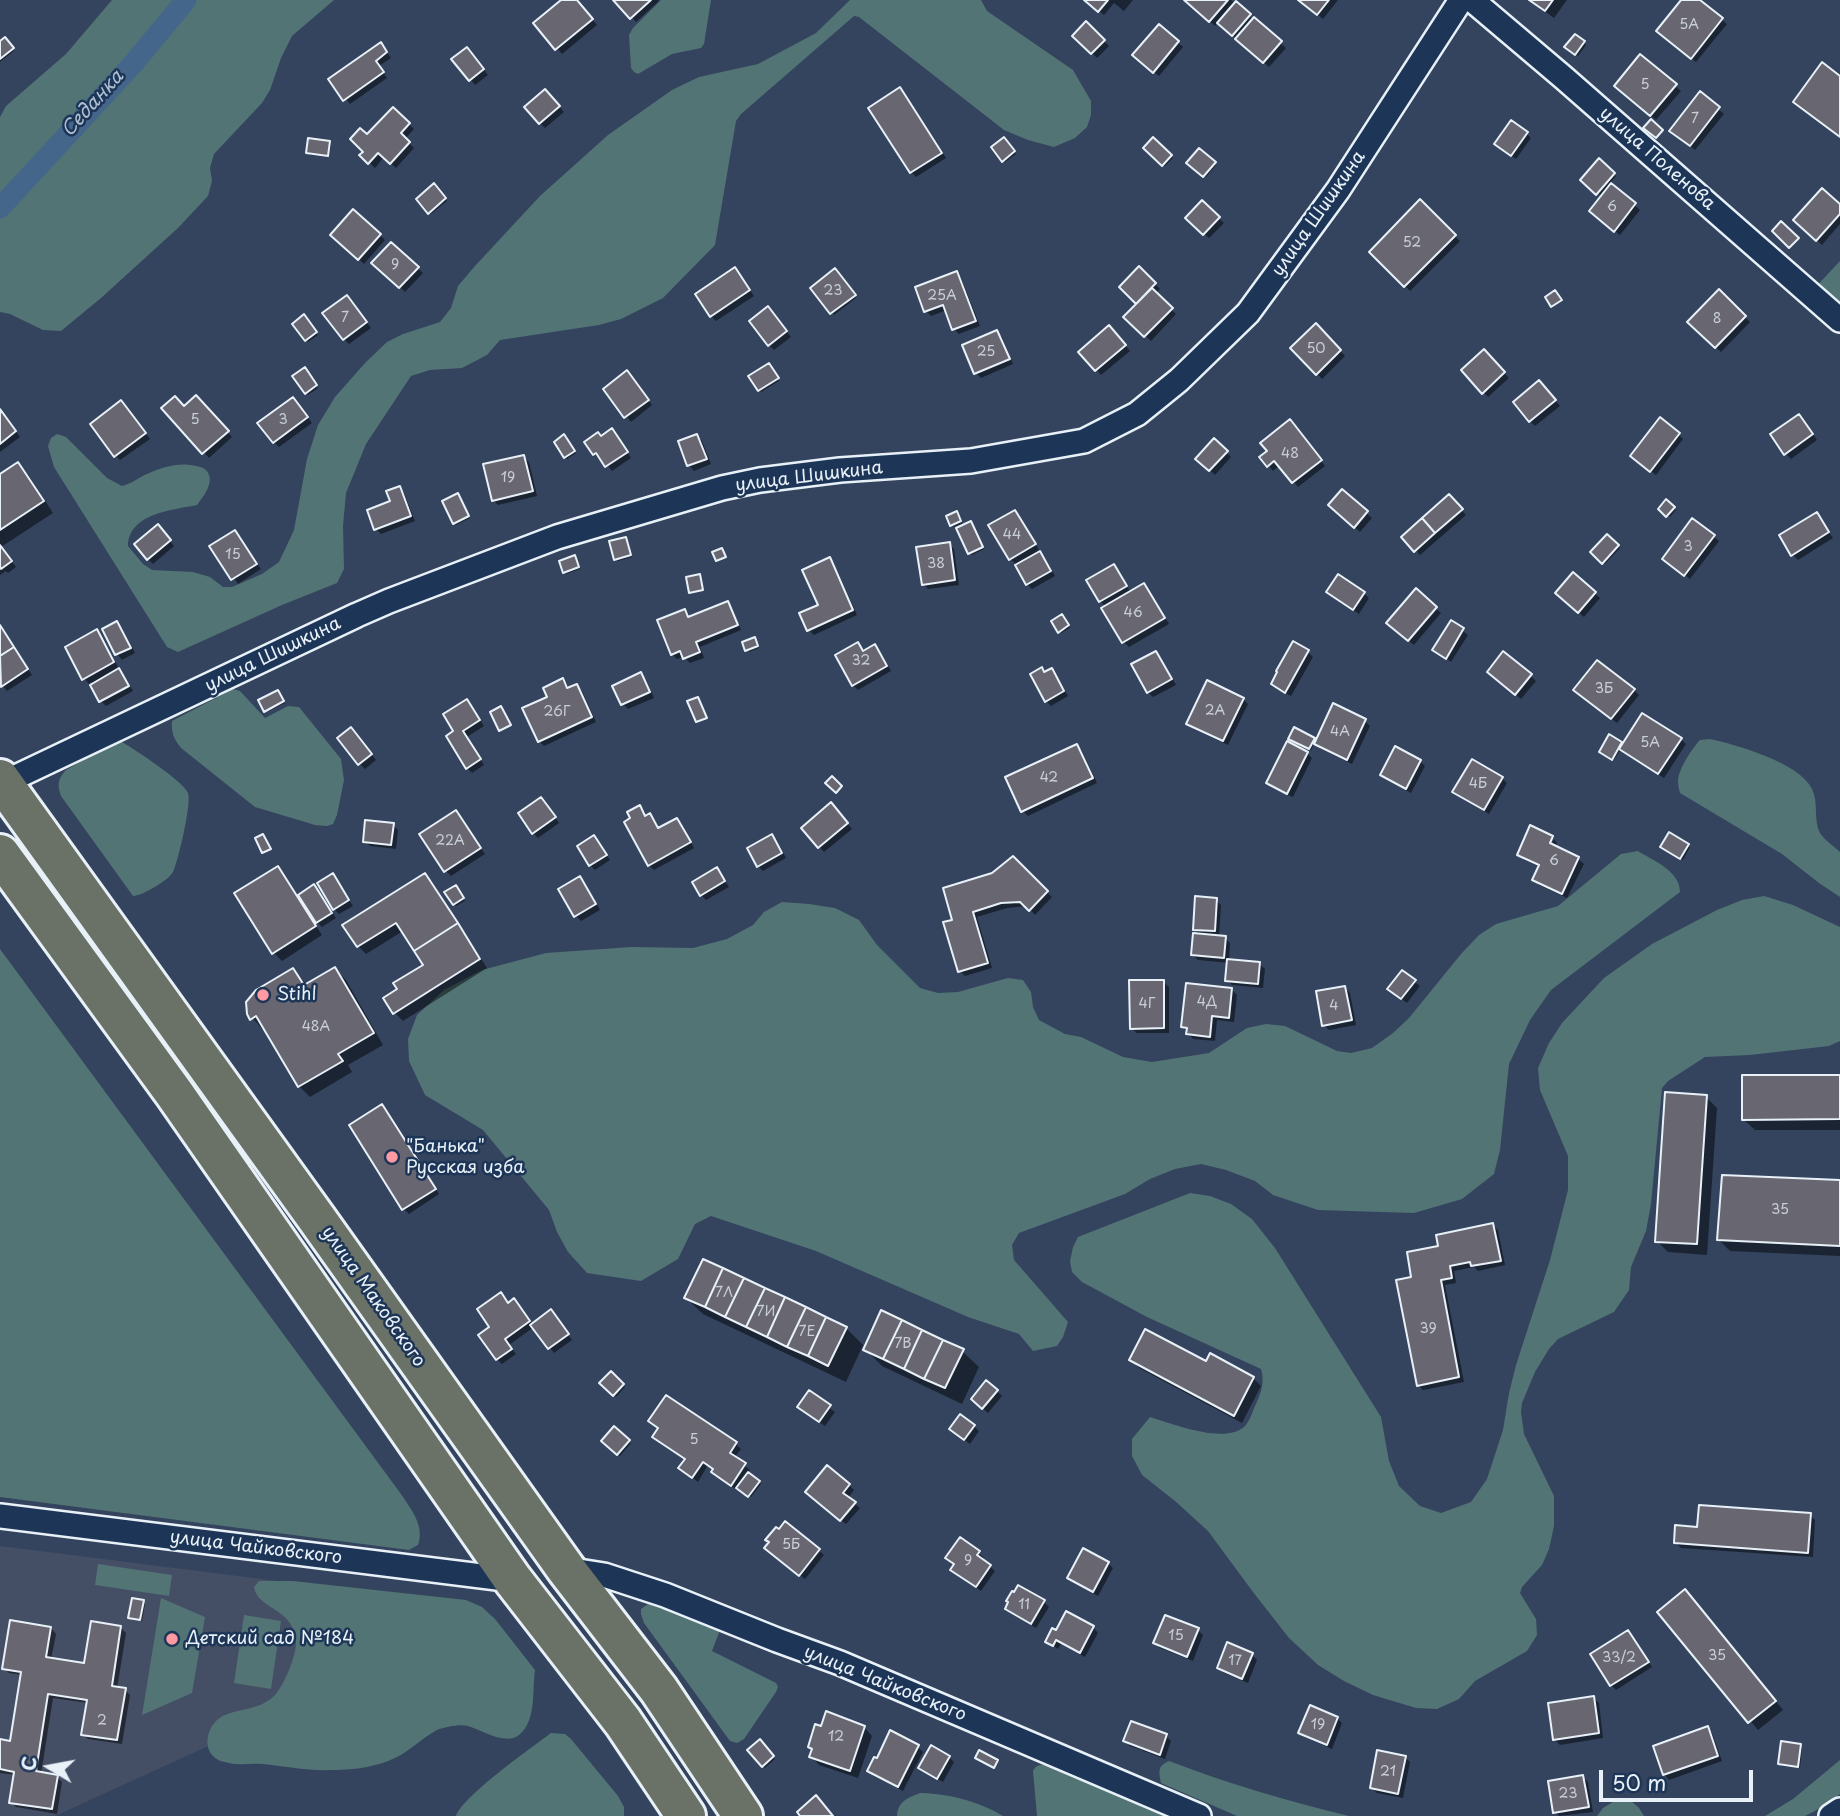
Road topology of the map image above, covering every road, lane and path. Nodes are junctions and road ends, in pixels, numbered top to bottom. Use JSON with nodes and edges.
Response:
{"nodes":[{"id":1,"x":1461,"y":0,"type":"edge"},
{"id":2,"x":1472,"y":0,"type":"edge"},
{"id":3,"x":1840,"y":320,"type":"edge"},
{"id":4,"x":1,"y":781,"type":"edge"},
{"id":5,"x":0,"y":854,"type":"edge"},
{"id":6,"x":0,"y":1516,"type":"edge"},
{"id":7,"x":566,"y":1569,"type":"junction"},
{"id":8,"x":513,"y":1580,"type":"junction"},
{"id":9,"x":1840,"y":1810,"type":"edge"},
{"id":10,"x":686,"y":1816,"type":"edge"},
{"id":11,"x":743,"y":1816,"type":"edge"},
{"id":12,"x":1199,"y":1816,"type":"edge"},
{"id":13,"x":1831,"y":1816,"type":"edge"}],
"edges":[{"from":1,"to":4,"type":"street","name":"улица Шишкина"},
{"from":2,"to":3,"type":"street","name":"улица Поленова"},
{"from":4,"to":7,"type":"highway","name":"улица Маковского"},
{"from":5,"to":8,"type":"highway"},
{"from":6,"to":8,"type":"street","name":"улица Чайковского"},
{"from":7,"to":11,"type":"highway","name":"улица Маковского"},
{"from":7,"to":12,"type":"street","name":"улица Чайковского"},
{"from":8,"to":10,"type":"highway"},
{"from":9,"to":13,"type":"street"}]}
